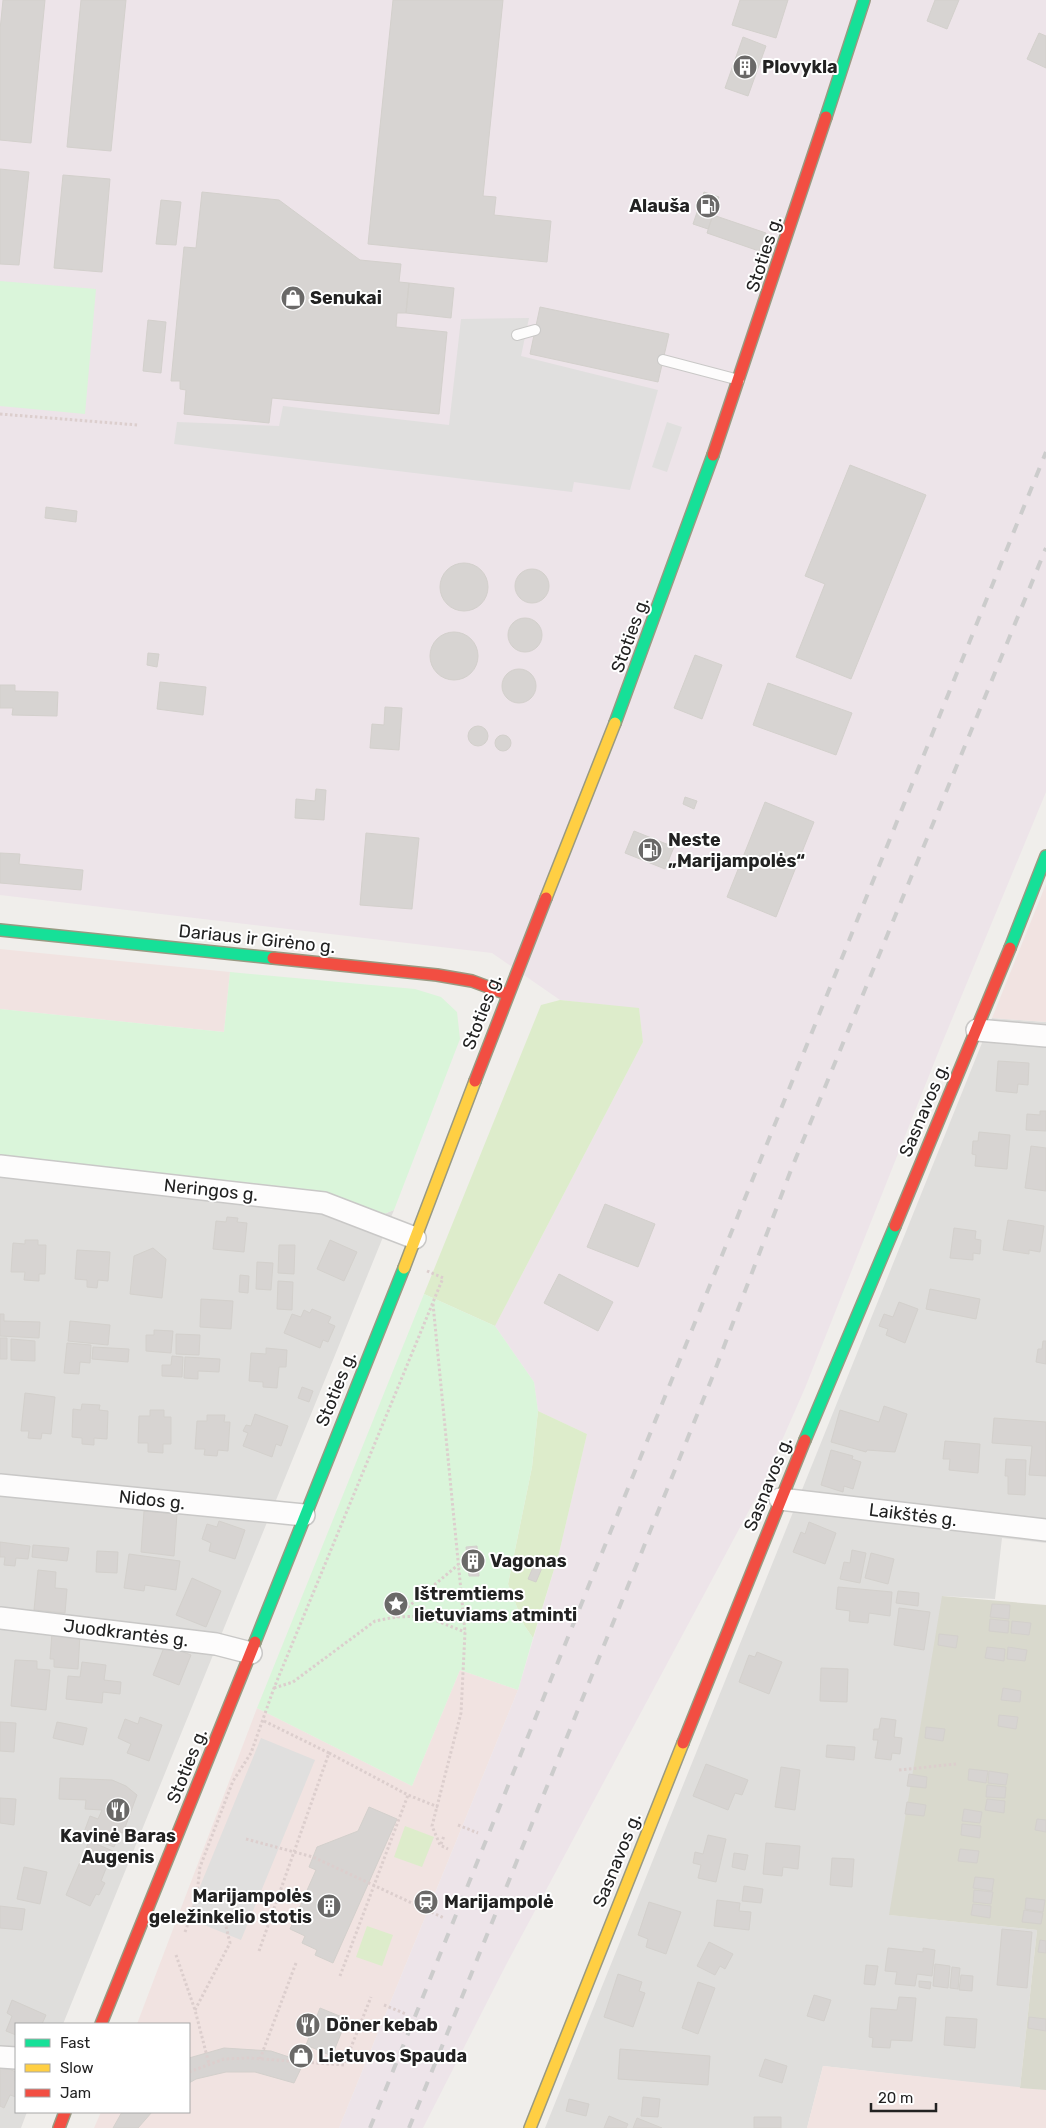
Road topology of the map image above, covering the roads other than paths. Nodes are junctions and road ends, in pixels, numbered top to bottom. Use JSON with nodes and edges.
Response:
{"nodes":[{"id":1,"x":864,"y":0,"type":"edge"},
{"id":2,"x":535,"y":330,"type":"dead end"},
{"id":3,"x":517,"y":335,"type":"dead end"},
{"id":4,"x":663,"y":360,"type":"dead end"},
{"id":5,"x":740,"y":381,"type":"junction"},
{"id":6,"x":1046,"y":856,"type":"edge"},
{"id":7,"x":0,"y":930,"type":"edge"},
{"id":8,"x":507,"y":994,"type":"junction"},
{"id":9,"x":977,"y":1030,"type":"junction"},
{"id":10,"x":1046,"y":1036,"type":"edge"},
{"id":11,"x":0,"y":1166,"type":"edge"},
{"id":12,"x":415,"y":1238,"type":"junction"},
{"id":13,"x":0,"y":1485,"type":"edge"},
{"id":14,"x":780,"y":1499,"type":"junction"},
{"id":15,"x":304,"y":1515,"type":"junction"},
{"id":16,"x":1046,"y":1530,"type":"edge"},
{"id":17,"x":0,"y":1618,"type":"edge"},
{"id":18,"x":251,"y":1653,"type":"junction"},
{"id":19,"x":101,"y":2023,"type":"edge"},
{"id":20,"x":0,"y":2057,"type":"edge"},
{"id":21,"x":15,"y":2058,"type":"edge"},
{"id":22,"x":65,"y":2113,"type":"edge"},
{"id":23,"x":59,"y":2128,"type":"edge"},
{"id":24,"x":530,"y":2128,"type":"edge"}],
"edges":[{"from":1,"to":5,"type":"main road","name":"Stoties g."},
{"from":2,"to":3,"type":"lane"},
{"from":4,"to":5,"type":"lane"},
{"from":5,"to":8,"type":"main road","name":"Stoties g."},
{"from":6,"to":9,"type":"main road","name":"Sasnavos g."},
{"from":7,"to":8,"type":"main road","name":"Dariaus ir Girėno g."},
{"from":8,"to":12,"type":"main road","name":"Stoties g."},
{"from":9,"to":10,"type":"street"},
{"from":9,"to":14,"type":"main road","name":"Sasnavos g."},
{"from":11,"to":12,"type":"street","name":"Neringos g."},
{"from":12,"to":15,"type":"main road","name":"Stoties g."},
{"from":13,"to":15,"type":"street","name":"Nidos g."},
{"from":14,"to":16,"type":"street","name":"Laikštės g."},
{"from":14,"to":24,"type":"main road","name":"Sasnavos g."},
{"from":15,"to":18,"type":"main road","name":"Stoties g."},
{"from":17,"to":18,"type":"street","name":"Juodkrantės g."},
{"from":18,"to":19,"type":"main road","name":"Stoties g."},
{"from":20,"to":21,"type":"street"},
{"from":22,"to":23,"type":"main road"}]}
